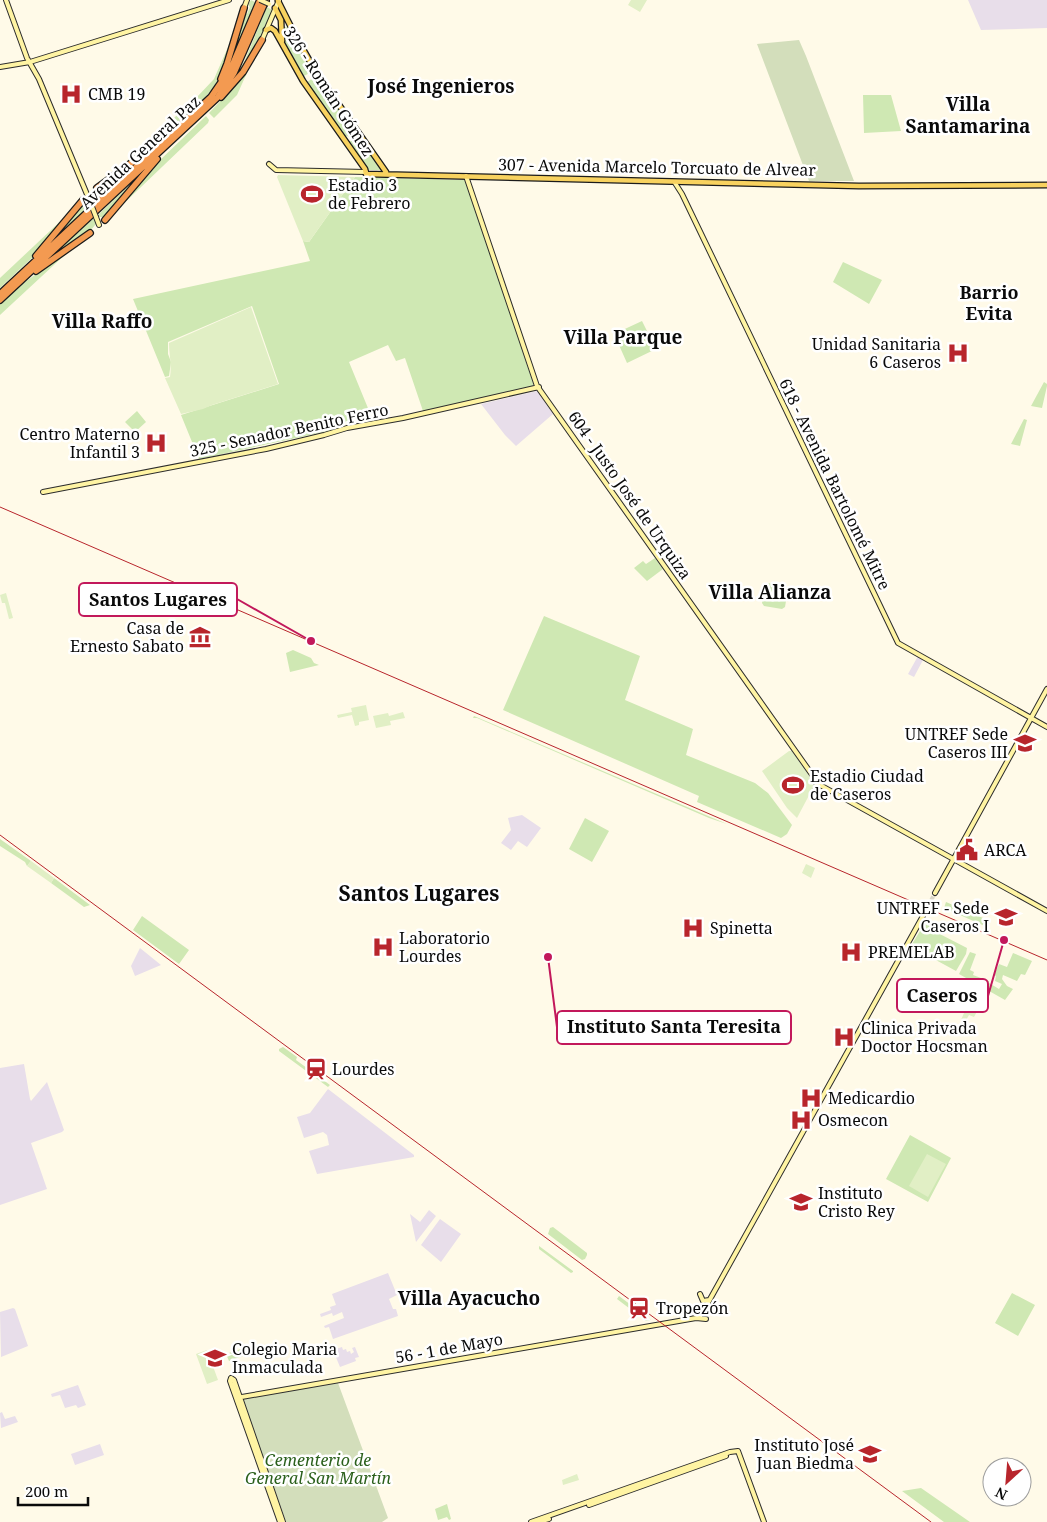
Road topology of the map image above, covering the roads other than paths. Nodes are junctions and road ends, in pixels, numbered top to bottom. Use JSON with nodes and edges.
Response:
{"nodes":[{"id":1,"x":6,"y":0,"type":"edge"},
{"id":2,"x":229,"y":0,"type":"edge"},
{"id":3,"x":248,"y":0,"type":"edge"},
{"id":4,"x":260,"y":0,"type":"edge"},
{"id":5,"x":278,"y":1,"type":"edge"},
{"id":6,"x":268,"y":3,"type":"edge"},
{"id":7,"x":244,"y":8,"type":"joint"},
{"id":8,"x":275,"y":8,"type":"junction"},
{"id":9,"x":281,"y":26,"type":"junction"},
{"id":10,"x":291,"y":28,"type":"junction"},
{"id":11,"x":266,"y":30,"type":"junction"},
{"id":12,"x":275,"y":31,"type":"junction"},
{"id":13,"x":262,"y":40,"type":"joint"},
{"id":14,"x":282,"y":44,"type":"junction"},
{"id":15,"x":30,"y":62,"type":"junction"},
{"id":16,"x":0,"y":67,"type":"edge"},
{"id":17,"x":211,"y":97,"type":"junction"},
{"id":18,"x":208,"y":108,"type":"junction"},
{"id":19,"x":174,"y":133,"type":"junction"},
{"id":20,"x":172,"y":142,"type":"junction"},
{"id":21,"x":269,"y":164,"type":"dead end"},
{"id":22,"x":270,"y":171,"type":"dead end"},
{"id":23,"x":386,"y":172,"type":"junction"},
{"id":24,"x":366,"y":173,"type":"junction"},
{"id":25,"x":466,"y":176,"type":"junction"},
{"id":26,"x":675,"y":182,"type":"junction"},
{"id":27,"x":1047,"y":184,"type":"edge"},
{"id":28,"x":97,"y":188,"type":"dead end"},
{"id":29,"x":83,"y":200,"type":"dead end"},
{"id":30,"x":105,"y":220,"type":"dead end"},
{"id":31,"x":100,"y":225,"type":"dead end"},
{"id":32,"x":90,"y":233,"type":"dead end"},
{"id":33,"x":16,"y":282,"type":"junction"},
{"id":34,"x":0,"y":294,"type":"edge"},
{"id":35,"x":0,"y":300,"type":"edge"},
{"id":36,"x":539,"y":388,"type":"junction"},
{"id":37,"x":43,"y":492,"type":"dead end"},
{"id":38,"x":1047,"y":689,"type":"edge"},
{"id":39,"x":1031,"y":718,"type":"junction"},
{"id":40,"x":1047,"y":727,"type":"edge"},
{"id":41,"x":812,"y":776,"type":"junction"},
{"id":42,"x":815,"y":792,"type":"dead end"},
{"id":43,"x":954,"y":859,"type":"junction"},
{"id":44,"x":935,"y":893,"type":"tunnel mouth"},
{"id":45,"x":1047,"y":911,"type":"edge"},
{"id":46,"x":923,"y":916,"type":"tunnel mouth"},
{"id":47,"x":700,"y":1294,"type":"dead end"},
{"id":48,"x":709,"y":1300,"type":"junction"},
{"id":49,"x":696,"y":1318,"type":"junction"},
{"id":50,"x":706,"y":1320,"type":"dead end"},
{"id":51,"x":734,"y":1452,"type":"junction"},
{"id":52,"x":282,"y":1522,"type":"edge"},
{"id":53,"x":531,"y":1522,"type":"edge"},
{"id":54,"x":539,"y":1522,"type":"edge"},
{"id":55,"x":764,"y":1522,"type":"edge"}],
"edges":[{"from":1,"to":15,"type":"main road"},
{"from":2,"to":15,"type":"main road"},
{"from":3,"to":7,"type":"main road"},
{"from":4,"to":6,"type":"main road","bridge":true},
{"from":4,"to":17,"type":"highway","name":"Avenida General Paz"},
{"from":5,"to":6,"type":"main road"},
{"from":5,"to":8,"type":"main road"},
{"from":5,"to":10,"type":"main road"},
{"from":6,"to":8,"type":"main road"},
{"from":6,"to":18,"type":"highway","name":"Avenida General Paz"},
{"from":7,"to":17,"type":"highway"},
{"from":8,"to":9,"type":"main road"},
{"from":8,"to":11,"type":"main road"},
{"from":9,"to":10,"type":"main road"},
{"from":9,"to":12,"type":"main road"},
{"from":9,"to":14,"type":"main road"},
{"from":10,"to":23,"type":"main road"},
{"from":11,"to":12,"type":"main road","name":"326 - Román Gómez"},
{"from":11,"to":13,"type":"main road"},
{"from":12,"to":14,"type":"main road","name":"326 - Román Gómez"},
{"from":13,"to":18,"type":"highway"},
{"from":14,"to":24,"type":"main road","name":"326 - Román Gómez"},
{"from":15,"to":16,"type":"main road"},
{"from":15,"to":31,"type":"main road","bridge":true},
{"from":17,"to":19,"type":"highway","name":"Avenida General Paz"},
{"from":18,"to":20,"type":"highway","name":"Avenida General Paz"},
{"from":19,"to":28,"type":"highway"},
{"from":19,"to":33,"type":"highway","name":"Avenida General Paz"},
{"from":20,"to":30,"type":"highway"},
{"from":20,"to":33,"type":"highway","name":"Avenida General Paz"},
{"from":21,"to":24,"type":"main road","name":"307 - Avenida Marcelo Torcuato de Alvear"},
{"from":22,"to":24,"type":"main road","name":"307 - Avenida Marcelo Torcuato de Alvear"},
{"from":23,"to":24,"type":"main road","name":"307 - Avenida Marcelo Torcuato de Alvear"},
{"from":23,"to":25,"type":"main road","name":"307 - Avenida Marcelo Torcuato de Alvear"},
{"from":24,"to":25,"type":"main road","name":"307 - Avenida Marcelo Torcuato de Alvear"},
{"from":25,"to":26,"type":"main road","name":"307 - Avenida Marcelo Torcuato de Alvear"},
{"from":25,"to":36,"type":"main road","name":"604 - Justo José de Urquiza"},
{"from":26,"to":27,"type":"main road","name":"307 - Avenida Marcelo Torcuato de Alvear"},
{"from":26,"to":39,"type":"main road","name":"618 - Avenida Bartolomé Mitre"},
{"from":29,"to":33,"type":"highway"},
{"from":32,"to":33,"type":"highway"},
{"from":33,"to":34,"type":"highway","name":"Avenida General Paz"},
{"from":33,"to":35,"type":"highway","name":"Avenida General Paz"},
{"from":36,"to":37,"type":"main road","name":"325 - Senador Benito Ferro"},
{"from":36,"to":41,"type":"main road","name":"604 - Justo José de Urquiza"},
{"from":38,"to":39,"type":"main road"},
{"from":39,"to":40,"type":"main road","name":"618 - Avenida Bartolomé Mitre"},
{"from":39,"to":43,"type":"main road"},
{"from":41,"to":42,"type":"main road"},
{"from":41,"to":43,"type":"main road","name":"604 - Justo José de Urquiza"},
{"from":43,"to":44,"type":"main road"},
{"from":43,"to":45,"type":"main road","name":"604 - Justo José de Urquiza"},
{"from":46,"to":48,"type":"main road"},
{"from":47,"to":48,"type":"main road"},
{"from":48,"to":49,"type":"main road"},
{"from":49,"to":50,"type":"main road"},
{"from":49,"to":52,"type":"main road","name":"56 - 1 de Mayo"},
{"from":51,"to":53,"type":"main road"},
{"from":51,"to":54,"type":"main road"},
{"from":51,"to":55,"type":"main road"}]}
